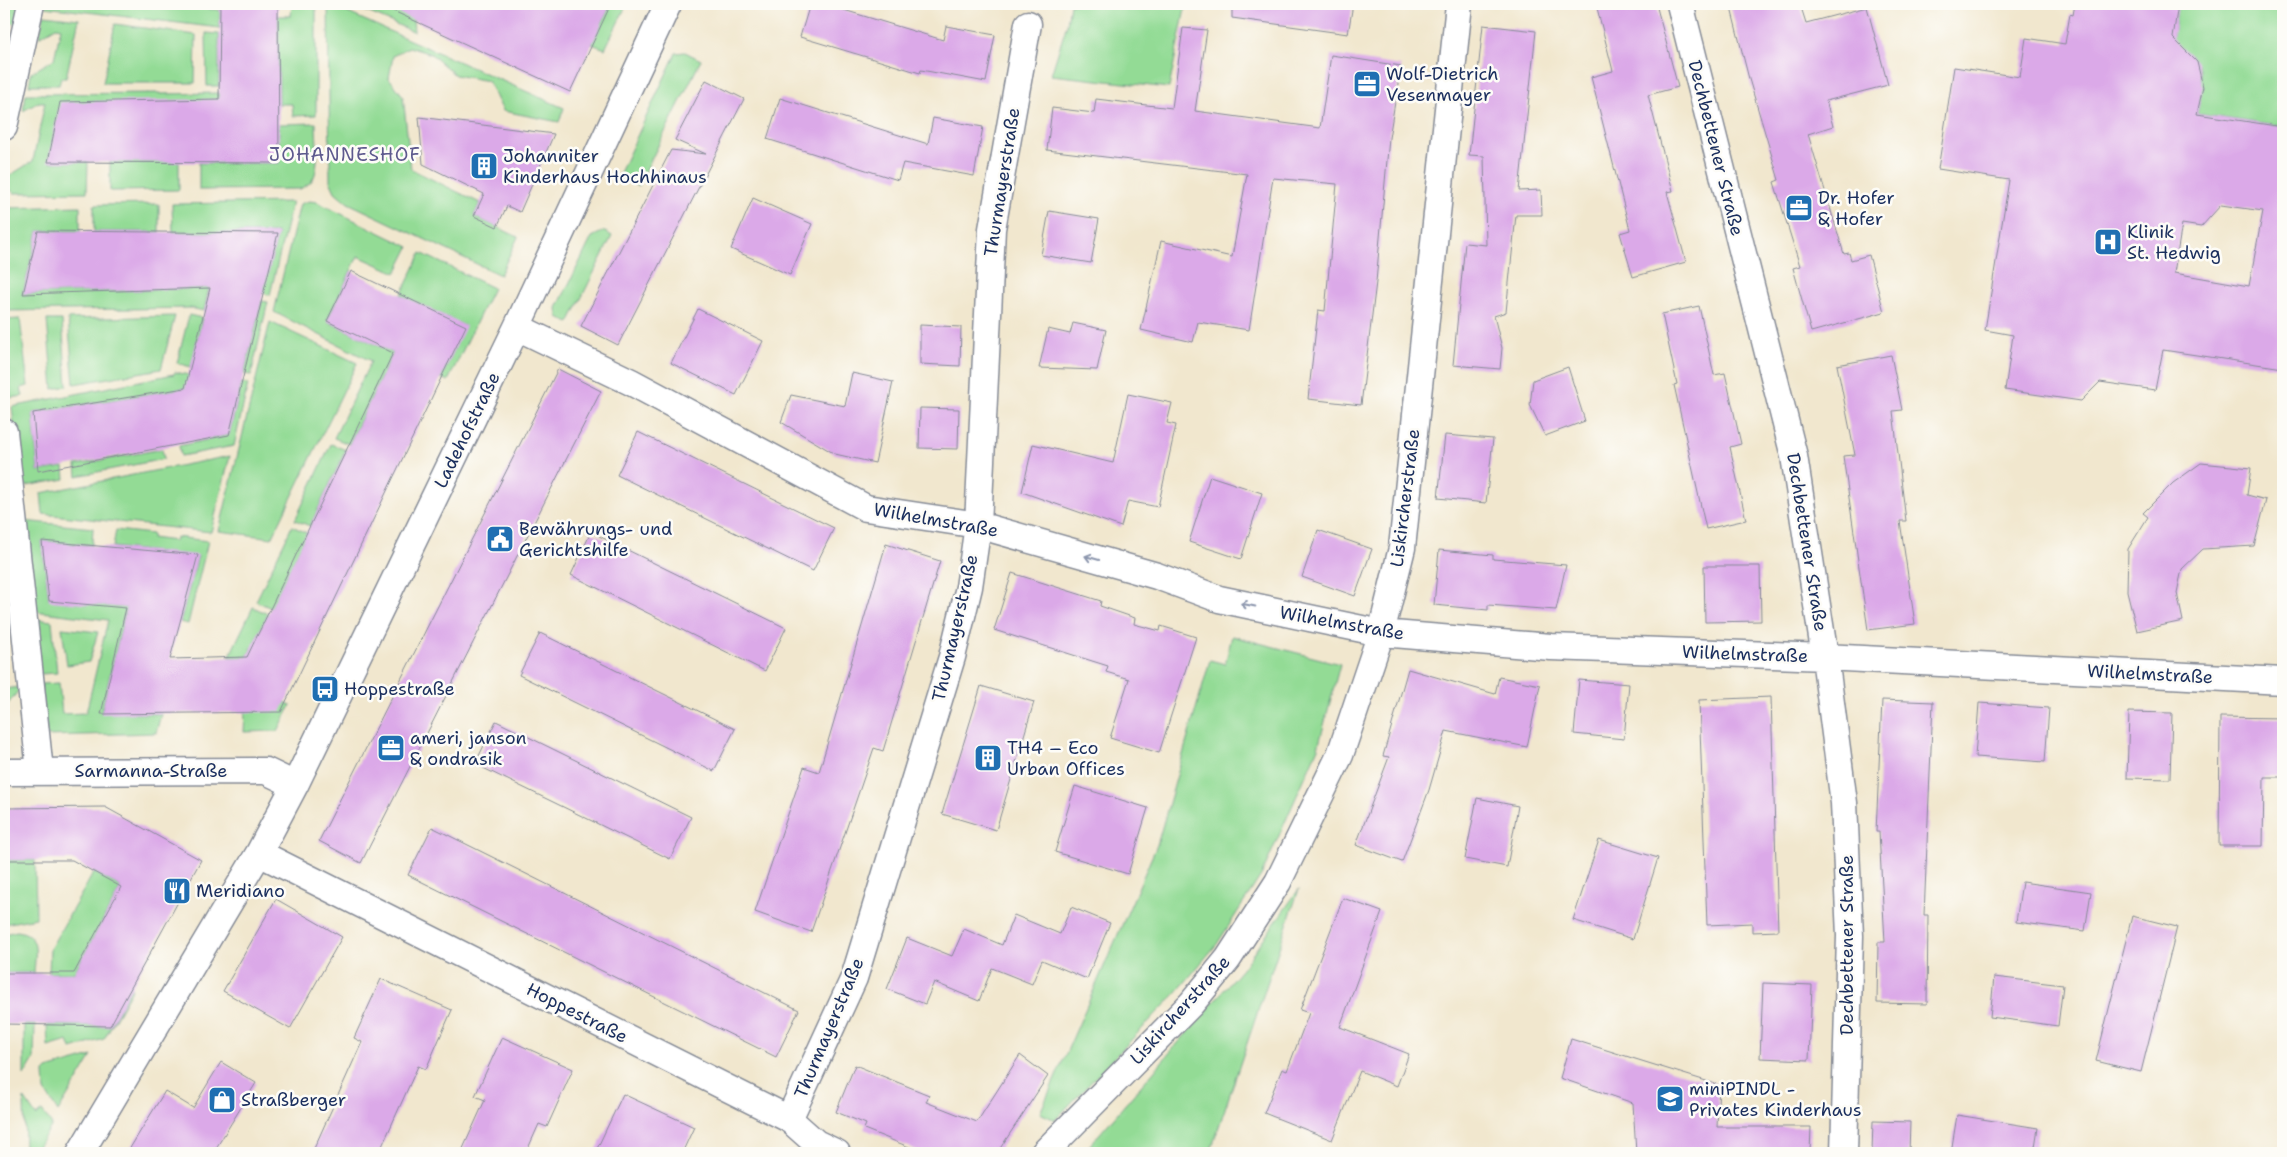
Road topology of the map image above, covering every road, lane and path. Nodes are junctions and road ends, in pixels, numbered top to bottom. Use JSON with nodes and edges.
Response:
{"nodes":[{"id":1,"x":31,"y":4,"type":"edge"},
{"id":2,"x":668,"y":4,"type":"edge"},
{"id":3,"x":1459,"y":4,"type":"edge"},
{"id":4,"x":1680,"y":4,"type":"edge"},
{"id":5,"x":1028,"y":24,"type":"dead end"},
{"id":6,"x":4,"y":128,"type":"edge"},
{"id":7,"x":517,"y":327,"type":"junction"},
{"id":8,"x":4,"y":432,"type":"edge"},
{"id":9,"x":978,"y":525,"type":"junction"},
{"id":10,"x":1381,"y":633,"type":"junction"},
{"id":11,"x":1825,"y":657,"type":"junction"},
{"id":12,"x":2283,"y":681,"type":"edge"},
{"id":13,"x":40,"y":771,"type":"junction"},
{"id":14,"x":4,"y":772,"type":"edge"},
{"id":15,"x":294,"y":785,"type":"junction"},
{"id":16,"x":259,"y":853,"type":"junction"},
{"id":17,"x":789,"y":1119,"type":"junction"},
{"id":18,"x":80,"y":1153,"type":"edge"},
{"id":19,"x":837,"y":1153,"type":"edge"},
{"id":20,"x":1044,"y":1153,"type":"edge"},
{"id":21,"x":1844,"y":1153,"type":"edge"}],
"edges":[{"from":1,"to":6,"type":"street"},
{"from":2,"to":7,"type":"street","name":"Ladehofstraße"},
{"from":3,"to":10,"type":"street","name":"Liskircherstraße"},
{"from":4,"to":11,"type":"street","name":"Dechbettener Straße"},
{"from":5,"to":9,"type":"street","name":"Thurmayerstraße"},
{"from":7,"to":9,"type":"street","name":"Wilhelmstraße"},
{"from":7,"to":15,"type":"street","name":"Ladehofstraße"},
{"from":8,"to":13,"type":"street"},
{"from":10,"to":9,"type":"street","name":"Wilhelmstraße","one_way":true},
{"from":9,"to":17,"type":"street","name":"Thurmayerstraße"},
{"from":10,"to":11,"type":"street","name":"Wilhelmstraße"},
{"from":10,"to":20,"type":"street","name":"Liskircherstraße"},
{"from":11,"to":12,"type":"street","name":"Wilhelmstraße"},
{"from":11,"to":21,"type":"street","name":"Dechbettener Straße"},
{"from":13,"to":14,"type":"street","name":"Sarmanna-Straße"},
{"from":13,"to":15,"type":"street","name":"Sarmanna-Straße"},
{"from":15,"to":16,"type":"street","name":"Ladehofstraße"},
{"from":16,"to":17,"type":"street","name":"Hoppestraße"},
{"from":16,"to":18,"type":"street","name":"Ladehofstraße"},
{"from":17,"to":19,"type":"street","name":"Hoppestraße"}]}
